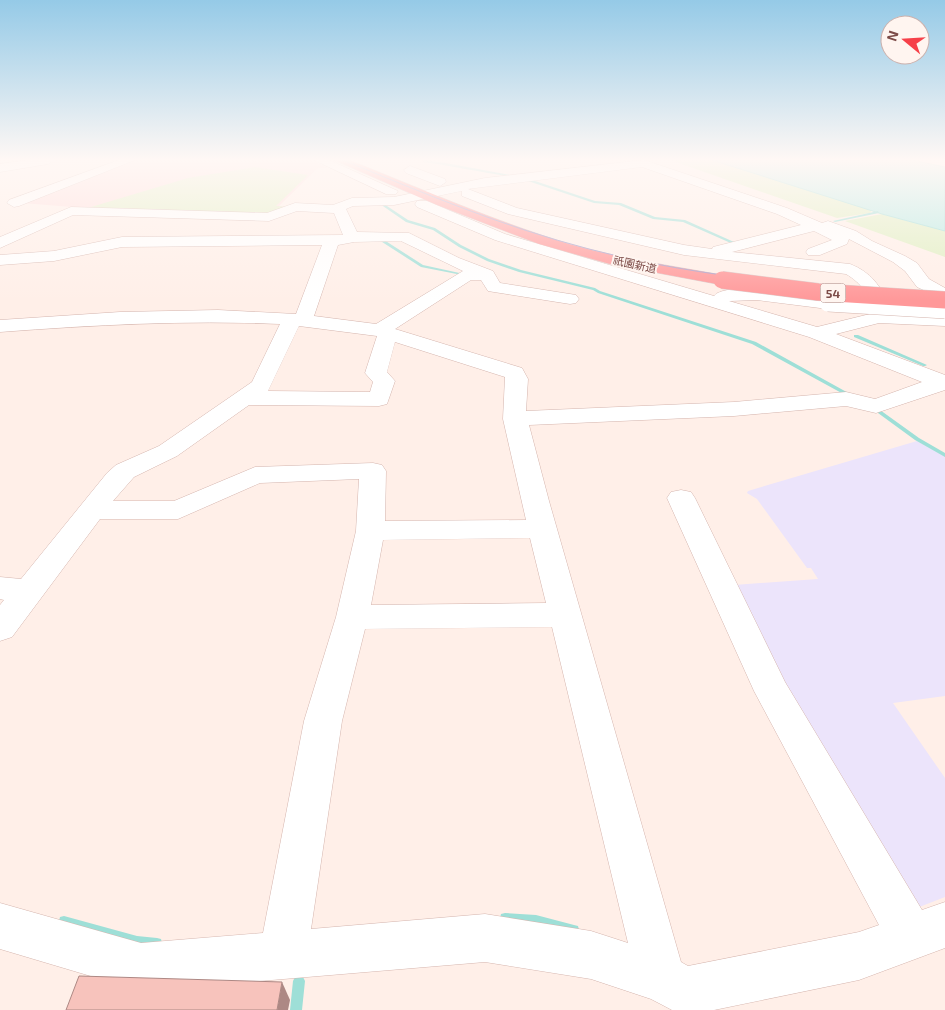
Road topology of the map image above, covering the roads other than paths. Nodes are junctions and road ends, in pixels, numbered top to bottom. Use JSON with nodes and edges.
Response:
{"nodes":[{"id":1,"x":57,"y":207,"type":"edge"},
{"id":2,"x":295,"y":207,"type":"edge"},
{"id":3,"x":298,"y":207,"type":"edge"},
{"id":4,"x":441,"y":207,"type":"edge"},
{"id":5,"x":492,"y":207,"type":"edge"},
{"id":6,"x":503,"y":207,"type":"edge"},
{"id":7,"x":771,"y":207,"type":"edge"},
{"id":8,"x":777,"y":207,"type":"edge"},
{"id":9,"x":339,"y":209,"type":"joint"},
{"id":10,"x":74,"y":210,"type":"junction"},
{"id":11,"x":560,"y":220,"type":"junction"},
{"id":12,"x":478,"y":223,"type":"junction"},
{"id":13,"x":815,"y":226,"type":"junction"},
{"id":14,"x":544,"y":229,"type":"junction"},
{"id":15,"x":352,"y":237,"type":"junction"},
{"id":16,"x":332,"y":240,"type":"junction"},
{"id":17,"x":0,"y":243,"type":"edge"},
{"id":18,"x":814,"y":252,"type":"dead end"},
{"id":19,"x":714,"y":254,"type":"junction"},
{"id":20,"x":0,"y":260,"type":"edge"},
{"id":21,"x":724,"y":274,"type":"junction"},
{"id":22,"x":476,"y":275,"type":"junction"},
{"id":23,"x":945,"y":286,"type":"edge"},
{"id":24,"x":945,"y":295,"type":"edge"},
{"id":25,"x":570,"y":299,"type":"dead end"},
{"id":26,"x":945,"y":300,"type":"edge"},
{"id":27,"x":716,"y":302,"type":"junction"},
{"id":28,"x":945,"y":310,"type":"edge"},
{"id":29,"x":879,"y":317,"type":"junction"},
{"id":30,"x":297,"y":319,"type":"junction"},
{"id":31,"x":945,"y":320,"type":"edge"},
{"id":32,"x":1,"y":327,"type":"edge"},
{"id":33,"x":384,"y":331,"type":"junction"},
{"id":34,"x":816,"y":333,"type":"junction"},
{"id":35,"x":944,"y":378,"type":"edge"},
{"id":36,"x":244,"y":398,"type":"junction"},
{"id":37,"x":515,"y":419,"type":"junction"},
{"id":38,"x":681,"y":498,"type":"dead end"},
{"id":39,"x":93,"y":510,"type":"junction"},
{"id":40,"x":542,"y":529,"type":"junction"},
{"id":41,"x":370,"y":531,"type":"junction"},
{"id":42,"x":15,"y":589,"type":"edge"},
{"id":43,"x":564,"y":615,"type":"junction"},
{"id":44,"x":352,"y":617,"type":"junction"},
{"id":45,"x":0,"y":628,"type":"edge"},
{"id":46,"x":0,"y":926,"type":"edge"},
{"id":47,"x":929,"y":932,"type":"edge"},
{"id":48,"x":283,"y":955,"type":"junction"},
{"id":49,"x":661,"y":978,"type":"junction"}],
"edges":[{"from":1,"to":10,"type":"street"},
{"from":2,"to":10,"type":"street"},
{"from":3,"to":9,"type":"street"},
{"from":4,"to":12,"type":"street"},
{"from":5,"to":14,"type":"highway","name":"祇園新道","number":"54"},
{"from":6,"to":11,"type":"street"},
{"from":7,"to":13,"type":"street"},
{"from":8,"to":24,"type":"street"},
{"from":9,"to":15,"type":"street"},
{"from":10,"to":17,"type":"street"},
{"from":11,"to":14,"type":"street"},
{"from":11,"to":19,"type":"street"},
{"from":12,"to":21,"type":"highway","name":"祇園新道","number":"54"},
{"from":12,"to":27,"type":"street"},
{"from":13,"to":18,"type":"street"},
{"from":13,"to":19,"type":"street"},
{"from":14,"to":21,"type":"highway","name":"祇園新道","number":"54"},
{"from":15,"to":16,"type":"street"},
{"from":15,"to":22,"type":"street"},
{"from":16,"to":20,"type":"street"},
{"from":16,"to":30,"type":"street"},
{"from":19,"to":29,"type":"street"},
{"from":21,"to":23,"type":"highway","name":"祇園新道","number":"54"},
{"from":21,"to":26,"type":"highway","name":"祇園新道","number":"54","bridge":true},
{"from":22,"to":25,"type":"street"},
{"from":22,"to":33,"type":"street"},
{"from":27,"to":28,"type":"street","bridge":true},
{"from":27,"to":34,"type":"street"},
{"from":29,"to":31,"type":"street"},
{"from":29,"to":34,"type":"street"},
{"from":30,"to":32,"type":"street"},
{"from":30,"to":33,"type":"street"},
{"from":30,"to":36,"type":"street"},
{"from":33,"to":36,"type":"street"},
{"from":33,"to":37,"type":"street"},
{"from":34,"to":35,"type":"street"},
{"from":35,"to":37,"type":"street"},
{"from":36,"to":39,"type":"street"},
{"from":37,"to":40,"type":"street"},
{"from":38,"to":47,"type":"street"},
{"from":39,"to":41,"type":"street"},
{"from":39,"to":42,"type":"street"},
{"from":40,"to":41,"type":"street"},
{"from":40,"to":43,"type":"street"},
{"from":41,"to":44,"type":"street"},
{"from":42,"to":45,"type":"street"},
{"from":43,"to":44,"type":"street"},
{"from":43,"to":49,"type":"street"},
{"from":44,"to":48,"type":"street"},
{"from":46,"to":48,"type":"street"},
{"from":47,"to":49,"type":"street"},
{"from":48,"to":49,"type":"street"}]}
